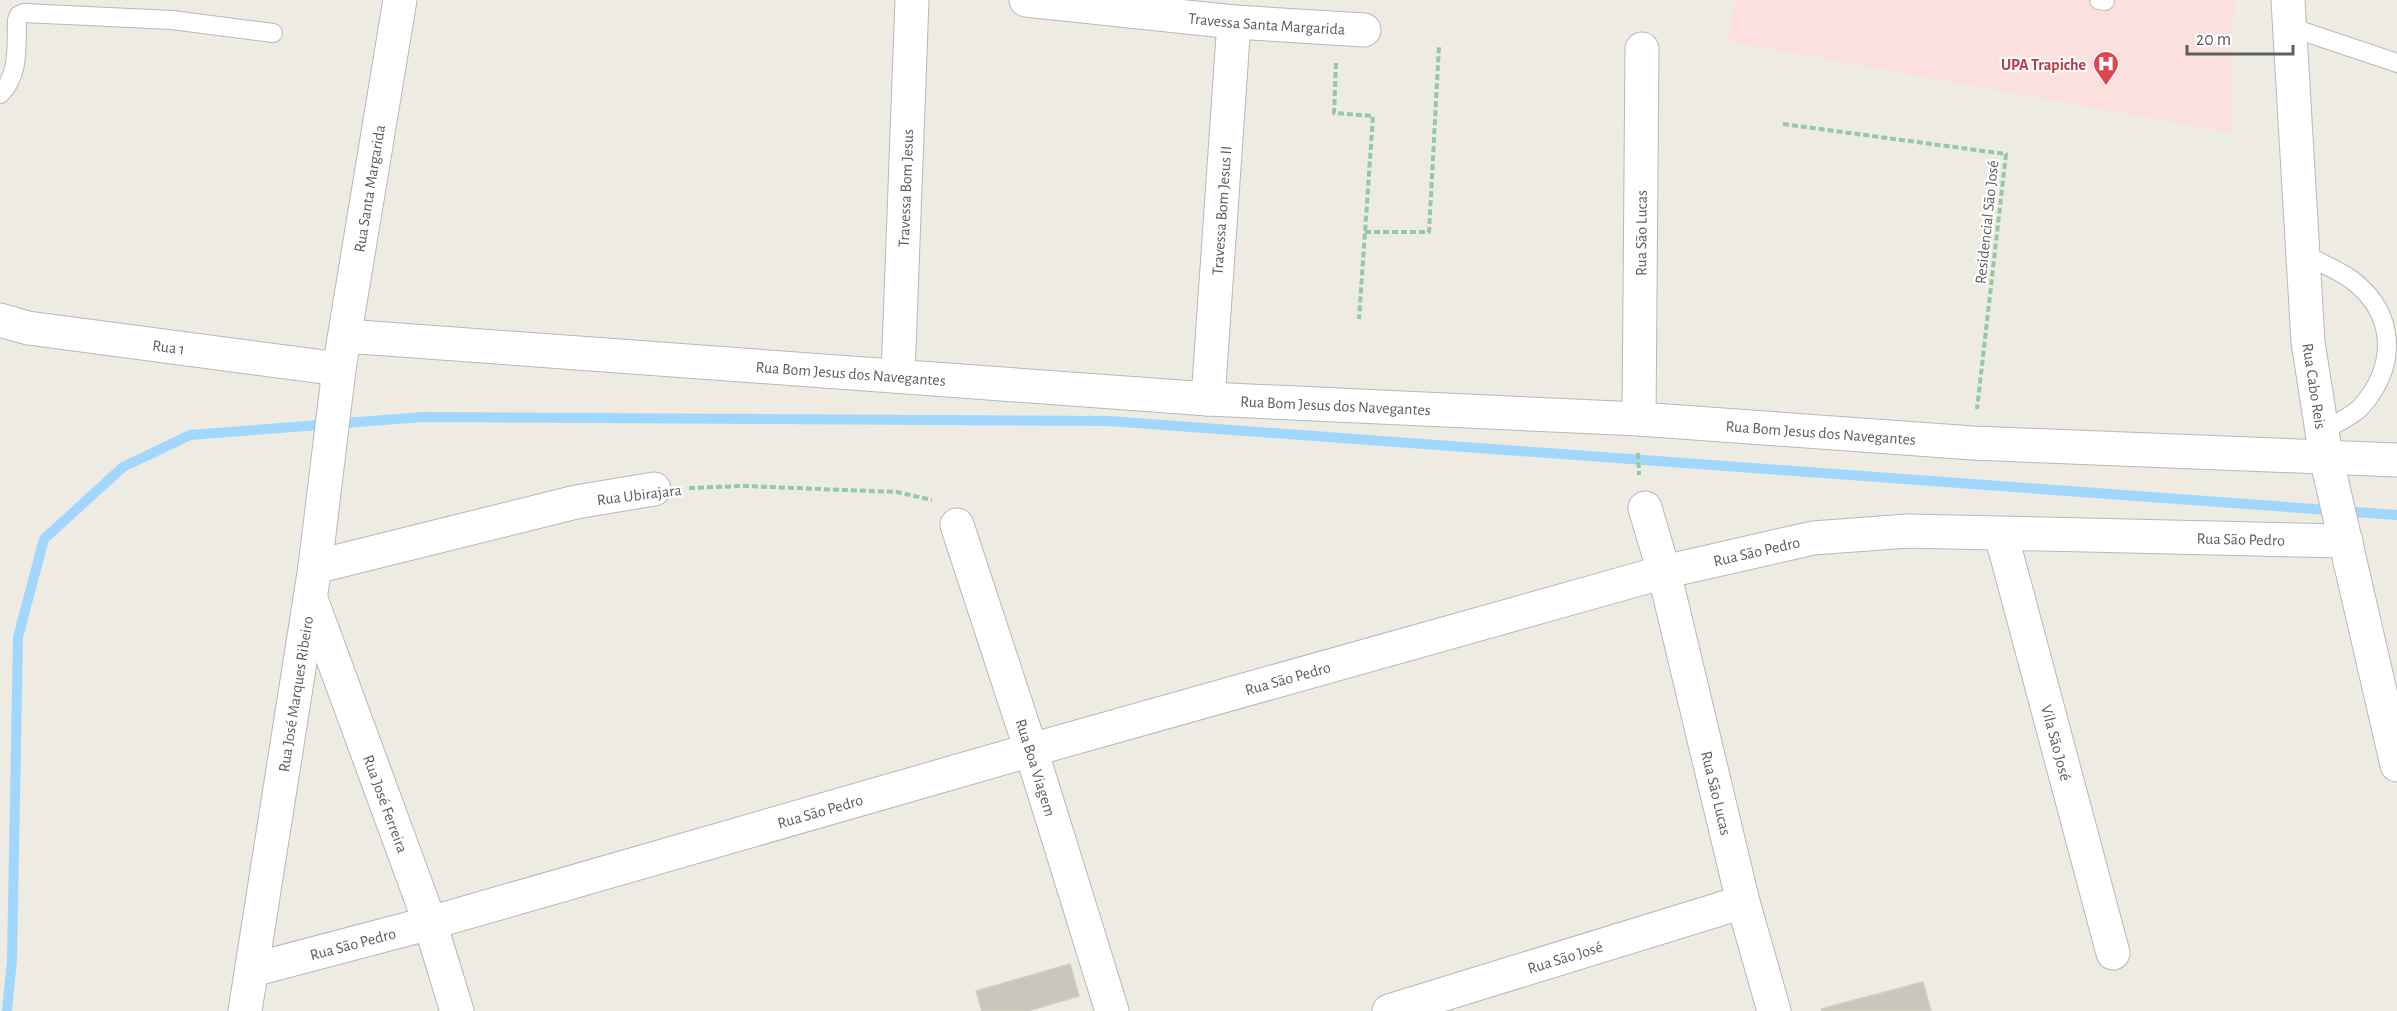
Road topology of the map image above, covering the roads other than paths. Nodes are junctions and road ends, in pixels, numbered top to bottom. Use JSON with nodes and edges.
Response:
{"nodes":[{"id":1,"x":399,"y":0,"type":"edge"},
{"id":2,"x":912,"y":0,"type":"edge"},
{"id":3,"x":1026,"y":0,"type":"edge"},
{"id":4,"x":2289,"y":13,"type":"edge"},
{"id":5,"x":1234,"y":22,"type":"junction"},
{"id":6,"x":1351,"y":29,"type":"road end"},
{"id":7,"x":273,"y":33,"type":"dead end"},
{"id":8,"x":1642,"y":49,"type":"dead end"},
{"id":9,"x":2397,"y":63,"type":"edge"},
{"id":10,"x":0,"y":94,"type":"edge"},
{"id":11,"x":2303,"y":254,"type":"junction"},
{"id":12,"x":0,"y":320,"type":"edge"},
{"id":13,"x":345,"y":336,"type":"junction"},
{"id":14,"x":339,"y":373,"type":"junction"},
{"id":15,"x":898,"y":376,"type":"junction"},
{"id":16,"x":1208,"y":399,"type":"junction"},
{"id":17,"x":1639,"y":432,"type":"junction"},
{"id":18,"x":2325,"y":450,"type":"junction"},
{"id":19,"x":2397,"y":460,"type":"edge"},
{"id":20,"x":654,"y":489,"type":"road end"},
{"id":21,"x":1642,"y":493,"type":"road end"},
{"id":22,"x":957,"y":525,"type":"road end"},
{"id":23,"x":2001,"y":534,"type":"junction"},
{"id":24,"x":2344,"y":535,"type":"junction"},
{"id":25,"x":1665,"y":572,"type":"junction"},
{"id":26,"x":313,"y":582,"type":"junction"},
{"id":27,"x":1031,"y":750,"type":"junction"},
{"id":28,"x":2397,"y":765,"type":"edge"},
{"id":29,"x":1743,"y":902,"type":"junction"},
{"id":30,"x":430,"y":923,"type":"junction"},
{"id":31,"x":2113,"y":953,"type":"dead end"},
{"id":32,"x":252,"y":970,"type":"junction"},
{"id":33,"x":245,"y":1011,"type":"edge"},
{"id":34,"x":457,"y":1011,"type":"edge"},
{"id":35,"x":1112,"y":1011,"type":"edge"},
{"id":36,"x":1389,"y":1011,"type":"edge"},
{"id":37,"x":1774,"y":1011,"type":"edge"}],
"edges":[{"from":1,"to":13,"type":"street","name":"Rua Santa Margarida"},
{"from":2,"to":15,"type":"street","name":"Travessa Bom Jesus"},
{"from":3,"to":5,"type":"street","name":"Travessa Santa Margarida"},
{"from":4,"to":9,"type":"lane"},
{"from":4,"to":11,"type":"street","name":"Rua Cabo Reis"},
{"from":5,"to":6,"type":"street","name":"Travessa Santa Margarida"},
{"from":5,"to":16,"type":"street","name":"Travessa Bom Jesus II"},
{"from":7,"to":10,"type":"lane"},
{"from":8,"to":17,"type":"street","name":"Rua São Lucas"},
{"from":11,"to":18,"type":"street","name":"Rua Cabo Reis"},
{"from":11,"to":18,"type":"lane"},
{"from":12,"to":14,"type":"street","name":"Rua 1"},
{"from":13,"to":14,"type":"street","name":"Rua Santa Margarida"},
{"from":13,"to":15,"type":"street","name":"Rua Bom Jesus dos Navegantes"},
{"from":14,"to":26,"type":"street","name":"Rua José Marques Ribeiro"},
{"from":15,"to":16,"type":"street","name":"Rua Bom Jesus dos Navegantes"},
{"from":16,"to":17,"type":"street","name":"Rua Bom Jesus dos Navegantes"},
{"from":17,"to":18,"type":"street","name":"Rua Bom Jesus dos Navegantes"},
{"from":18,"to":19,"type":"street","name":"Rua Bom Jesus dos Navegantes"},
{"from":18,"to":24,"type":"street","name":"Rua Cabo Reis"},
{"from":20,"to":26,"type":"street","name":"Rua Ubirajara"},
{"from":21,"to":25,"type":"street","name":"Rua São Lucas"},
{"from":22,"to":27,"type":"street","name":"Rua Boa Viagem"},
{"from":23,"to":24,"type":"street","name":"Rua São Pedro"},
{"from":23,"to":25,"type":"street","name":"Rua São Pedro"},
{"from":23,"to":31,"type":"street","name":"Vila São José"},
{"from":24,"to":28,"type":"street","name":"Rua Cabo Reis"},
{"from":25,"to":27,"type":"street","name":"Rua São Pedro"},
{"from":25,"to":29,"type":"street","name":"Rua São Lucas"},
{"from":26,"to":30,"type":"street","name":"Rua José Ferreira"},
{"from":26,"to":32,"type":"street","name":"Rua José Marques Ribeiro"},
{"from":27,"to":30,"type":"street","name":"Rua São Pedro"},
{"from":27,"to":35,"type":"street","name":"Rua Boa Viagem"},
{"from":29,"to":36,"type":"street","name":"Rua São José"},
{"from":29,"to":37,"type":"street","name":"Rua São Lucas"},
{"from":30,"to":32,"type":"street","name":"Rua São Pedro"},
{"from":30,"to":34,"type":"street","name":"Rua José Ferreira"},
{"from":32,"to":33,"type":"street","name":"Rua José Marques Ribeiro"}]}
